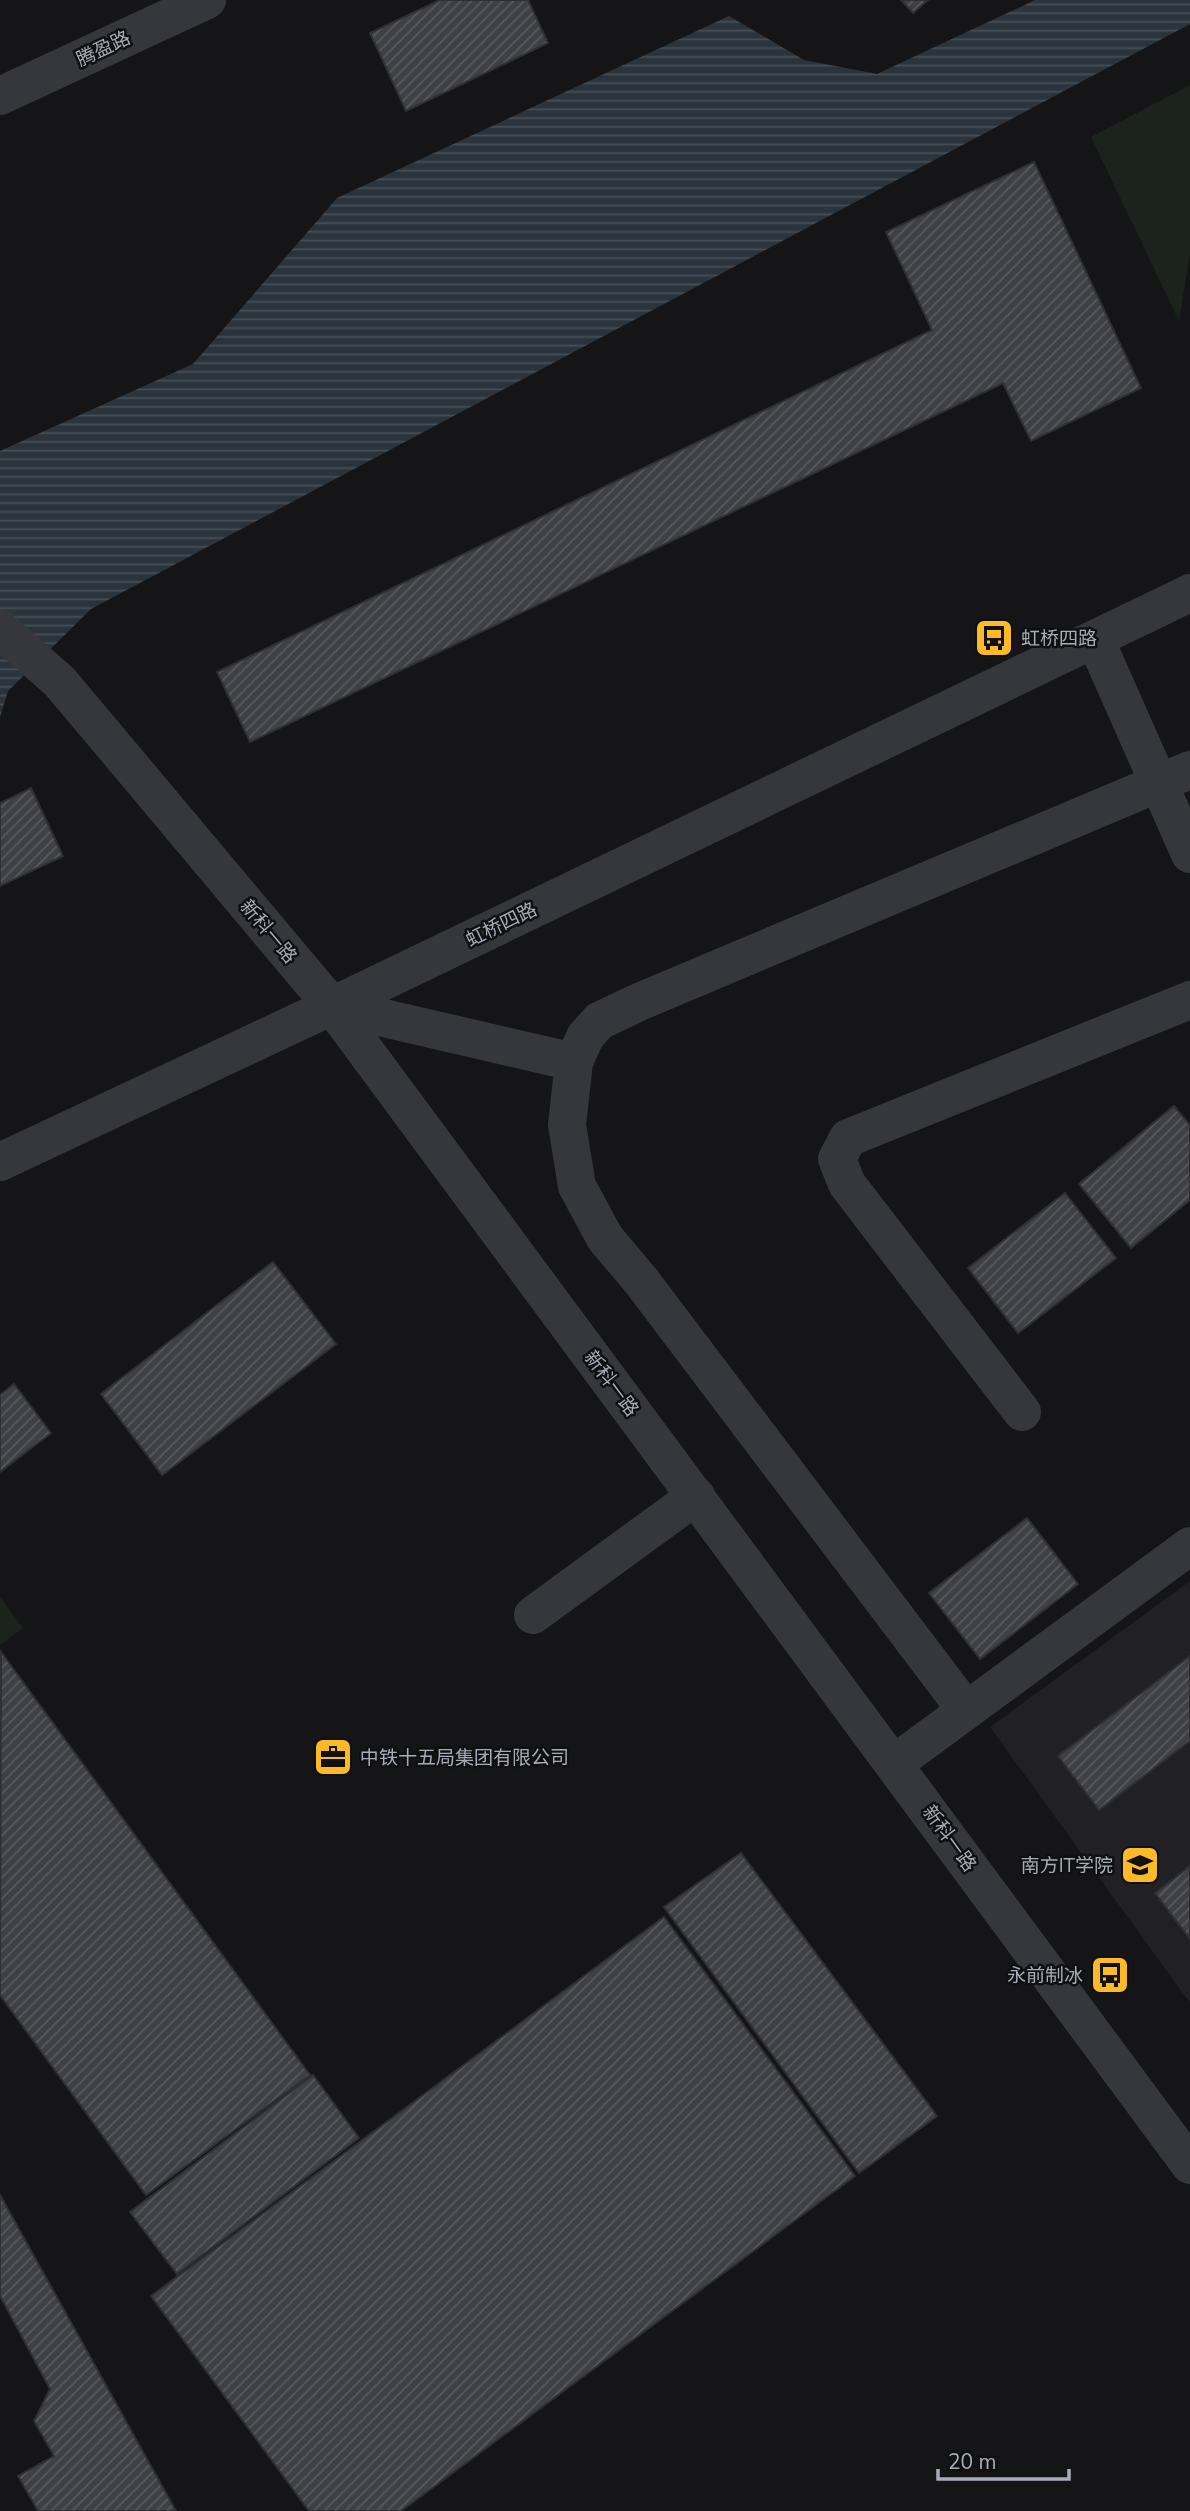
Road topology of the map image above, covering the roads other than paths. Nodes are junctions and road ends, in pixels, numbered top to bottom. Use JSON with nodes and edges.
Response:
{"nodes":[{"id":1,"x":207,"y":0,"type":"edge"},
{"id":2,"x":0,"y":96,"type":"edge"},
{"id":3,"x":1190,"y":593,"type":"edge"},
{"id":4,"x":0,"y":629,"type":"edge"},
{"id":5,"x":1095,"y":639,"type":"junction"},
{"id":6,"x":1174,"y":776,"type":"edge"},
{"id":7,"x":1190,"y":854,"type":"edge"},
{"id":8,"x":1190,"y":1000,"type":"edge"},
{"id":9,"x":332,"y":1006,"type":"junction"},
{"id":10,"x":574,"y":1062,"type":"junction"},
{"id":11,"x":0,"y":1162,"type":"edge"},
{"id":12,"x":1021,"y":1412,"type":"dead end"},
{"id":13,"x":696,"y":1496,"type":"junction"},
{"id":14,"x":1190,"y":1546,"type":"edge"},
{"id":15,"x":533,"y":1615,"type":"dead end"},
{"id":16,"x":966,"y":1710,"type":"junction"},
{"id":17,"x":895,"y":1763,"type":"junction"},
{"id":18,"x":1190,"y":2165,"type":"edge"}],
"edges":[{"from":1,"to":2,"type":"street","name":"腾盈路"},
{"from":3,"to":5,"type":"street","name":"虹桥四路"},
{"from":4,"to":9,"type":"street","name":"新科一路"},
{"from":5,"to":6,"type":"street"},
{"from":5,"to":9,"type":"street","name":"虹桥四路"},
{"from":6,"to":7,"type":"street"},
{"from":6,"to":10,"type":"street"},
{"from":8,"to":12,"type":"street"},
{"from":9,"to":10,"type":"street"},
{"from":9,"to":11,"type":"street","name":"虹桥四路"},
{"from":9,"to":13,"type":"street","name":"新科一路"},
{"from":10,"to":16,"type":"street"},
{"from":13,"to":15,"type":"street"},
{"from":13,"to":17,"type":"street","name":"新科一路"},
{"from":14,"to":16,"type":"street"},
{"from":16,"to":17,"type":"street"},
{"from":17,"to":18,"type":"street","name":"新科一路"}]}
